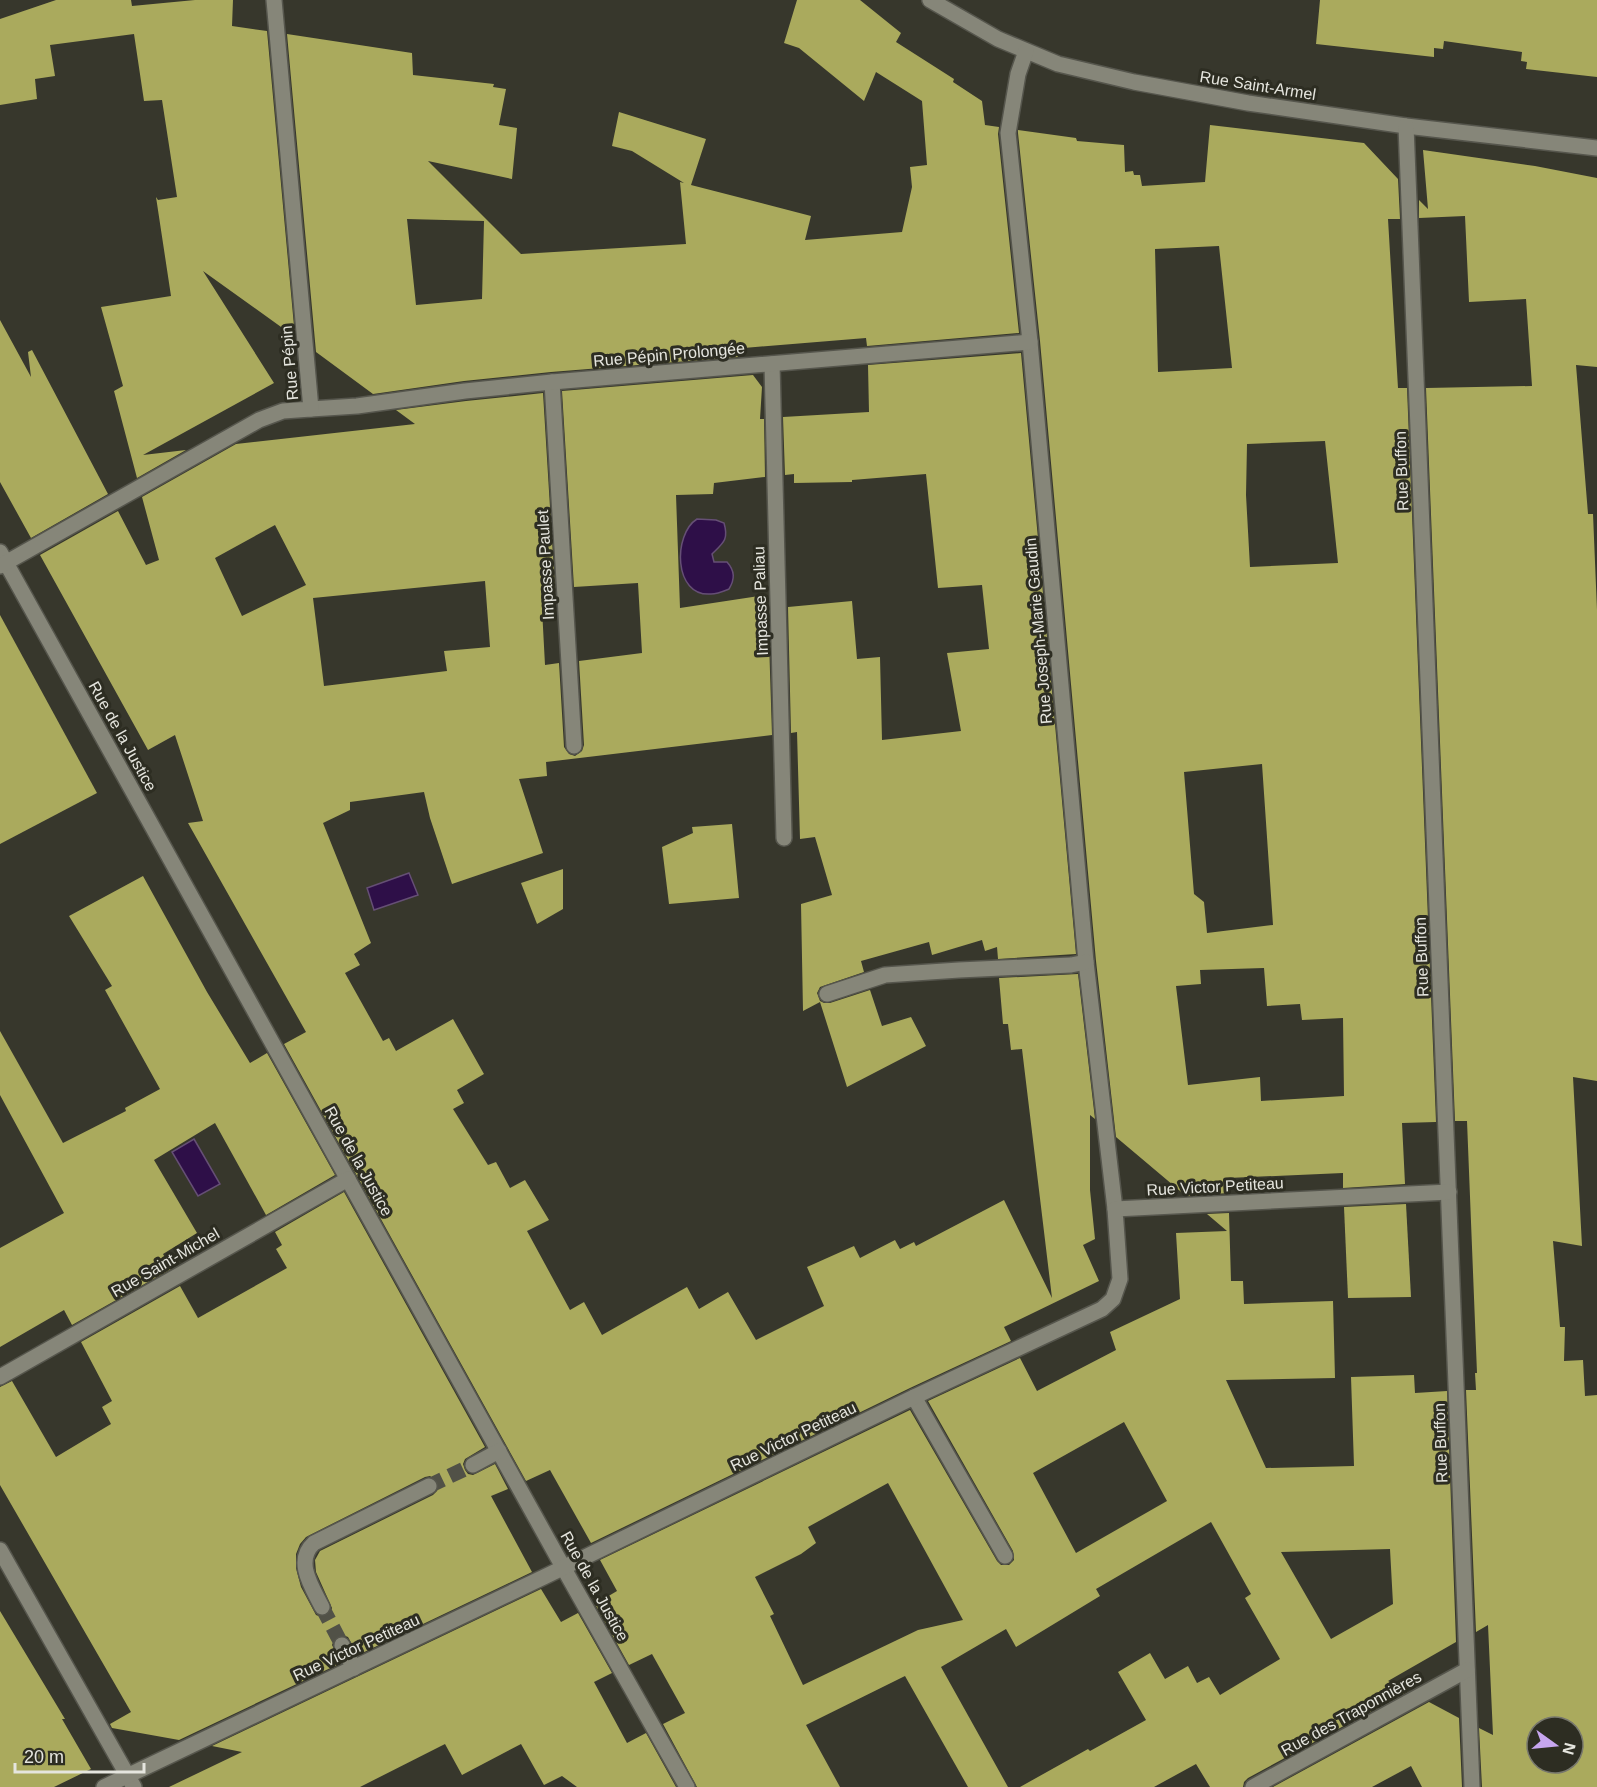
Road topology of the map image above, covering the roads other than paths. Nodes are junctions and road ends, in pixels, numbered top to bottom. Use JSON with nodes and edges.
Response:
{"nodes":[{"id":1,"x":274,"y":0,"type":"edge"},
{"id":2,"x":930,"y":0,"type":"edge"},
{"id":3,"x":1026,"y":51,"type":"junction"},
{"id":4,"x":1406,"y":126,"type":"junction"},
{"id":5,"x":1597,"y":148,"type":"edge"},
{"id":6,"x":1030,"y":342,"type":"junction"},
{"id":7,"x":772,"y":364,"type":"junction"},
{"id":8,"x":552,"y":382,"type":"junction"},
{"id":9,"x":311,"y":409,"type":"junction"},
{"id":10,"x":2,"y":560,"type":"edge"},
{"id":11,"x":574,"y":746,"type":"dead end"},
{"id":12,"x":784,"y":838,"type":"dead end"},
{"id":13,"x":1086,"y":962,"type":"junction"},
{"id":14,"x":827,"y":994,"type":"dead end"},
{"id":15,"x":348,"y":1179,"type":"junction"},
{"id":16,"x":1449,"y":1192,"type":"junction"},
{"id":17,"x":1115,"y":1209,"type":"junction"},
{"id":18,"x":0,"y":1377,"type":"edge"},
{"id":19,"x":915,"y":1397,"type":"junction"},
{"id":20,"x":499,"y":1451,"type":"junction"},
{"id":21,"x":473,"y":1464,"type":"tunnel mouth"},
{"id":22,"x":429,"y":1486,"type":"tunnel mouth"},
{"id":23,"x":0,"y":1550,"type":"edge"},
{"id":24,"x":1005,"y":1556,"type":"dead end"},
{"id":25,"x":564,"y":1568,"type":"junction"},
{"id":26,"x":322,"y":1607,"type":"tunnel mouth"},
{"id":27,"x":342,"y":1645,"type":"tunnel mouth"},
{"id":28,"x":354,"y":1668,"type":"junction"},
{"id":29,"x":1467,"y":1670,"type":"junction"},
{"id":30,"x":131,"y":1781,"type":"edge"},
{"id":31,"x":104,"y":1787,"type":"edge"},
{"id":32,"x":687,"y":1787,"type":"edge"},
{"id":33,"x":1253,"y":1787,"type":"edge"},
{"id":34,"x":1472,"y":1787,"type":"edge"}],
"edges":[{"from":1,"to":9,"type":"street","name":"Rue Pépin"},
{"from":2,"to":3,"type":"street","name":"Rue Saint-Armel"},
{"from":3,"to":4,"type":"street","name":"Rue Saint-Armel"},
{"from":3,"to":6,"type":"street","name":"Rue Joseph-Marie Gaudin"},
{"from":4,"to":5,"type":"street","name":"Rue Saint-Armel"},
{"from":4,"to":16,"type":"street","name":"Rue Buffon"},
{"from":6,"to":7,"type":"street","name":"Rue Pépin Prolongée"},
{"from":6,"to":13,"type":"street","name":"Rue Joseph-Marie Gaudin"},
{"from":7,"to":8,"type":"street","name":"Rue Pépin Prolongée"},
{"from":7,"to":12,"type":"street","name":"Impasse Paliau"},
{"from":8,"to":9,"type":"street","name":"Rue Pépin Prolongée"},
{"from":8,"to":11,"type":"street","name":"Impasse Paulet"},
{"from":9,"to":10,"type":"street","name":"Rue Pépin"},
{"from":10,"to":15,"type":"street","name":"Rue de la Justice"},
{"from":13,"to":14,"type":"street"},
{"from":13,"to":17,"type":"street","name":"Rue Joseph-Marie Gaudin"},
{"from":15,"to":18,"type":"street","name":"Rue Saint-Michel"},
{"from":15,"to":20,"type":"street","name":"Rue de la Justice"},
{"from":16,"to":17,"type":"street","name":"Rue Victor Petiteau"},
{"from":16,"to":29,"type":"street","name":"Rue Buffon"},
{"from":17,"to":19,"type":"street","name":"Rue Victor Petiteau"},
{"from":19,"to":24,"type":"street"},
{"from":19,"to":25,"type":"street","name":"Rue Victor Petiteau"},
{"from":20,"to":21,"type":"street"},
{"from":20,"to":25,"type":"street","name":"Rue de la Justice"},
{"from":22,"to":26,"type":"street"},
{"from":23,"to":30,"type":"street"},
{"from":25,"to":28,"type":"street","name":"Rue Victor Petiteau"},
{"from":25,"to":32,"type":"street","name":"Rue de la Justice"},
{"from":27,"to":28,"type":"street"},
{"from":28,"to":30,"type":"street","name":"Rue Victor Petiteau"},
{"from":29,"to":33,"type":"street","name":"Rue des Traponnières"},
{"from":29,"to":34,"type":"street","name":"Rue Buffon"},
{"from":30,"to":31,"type":"street","name":"Rue Victor Petiteau"}]}
